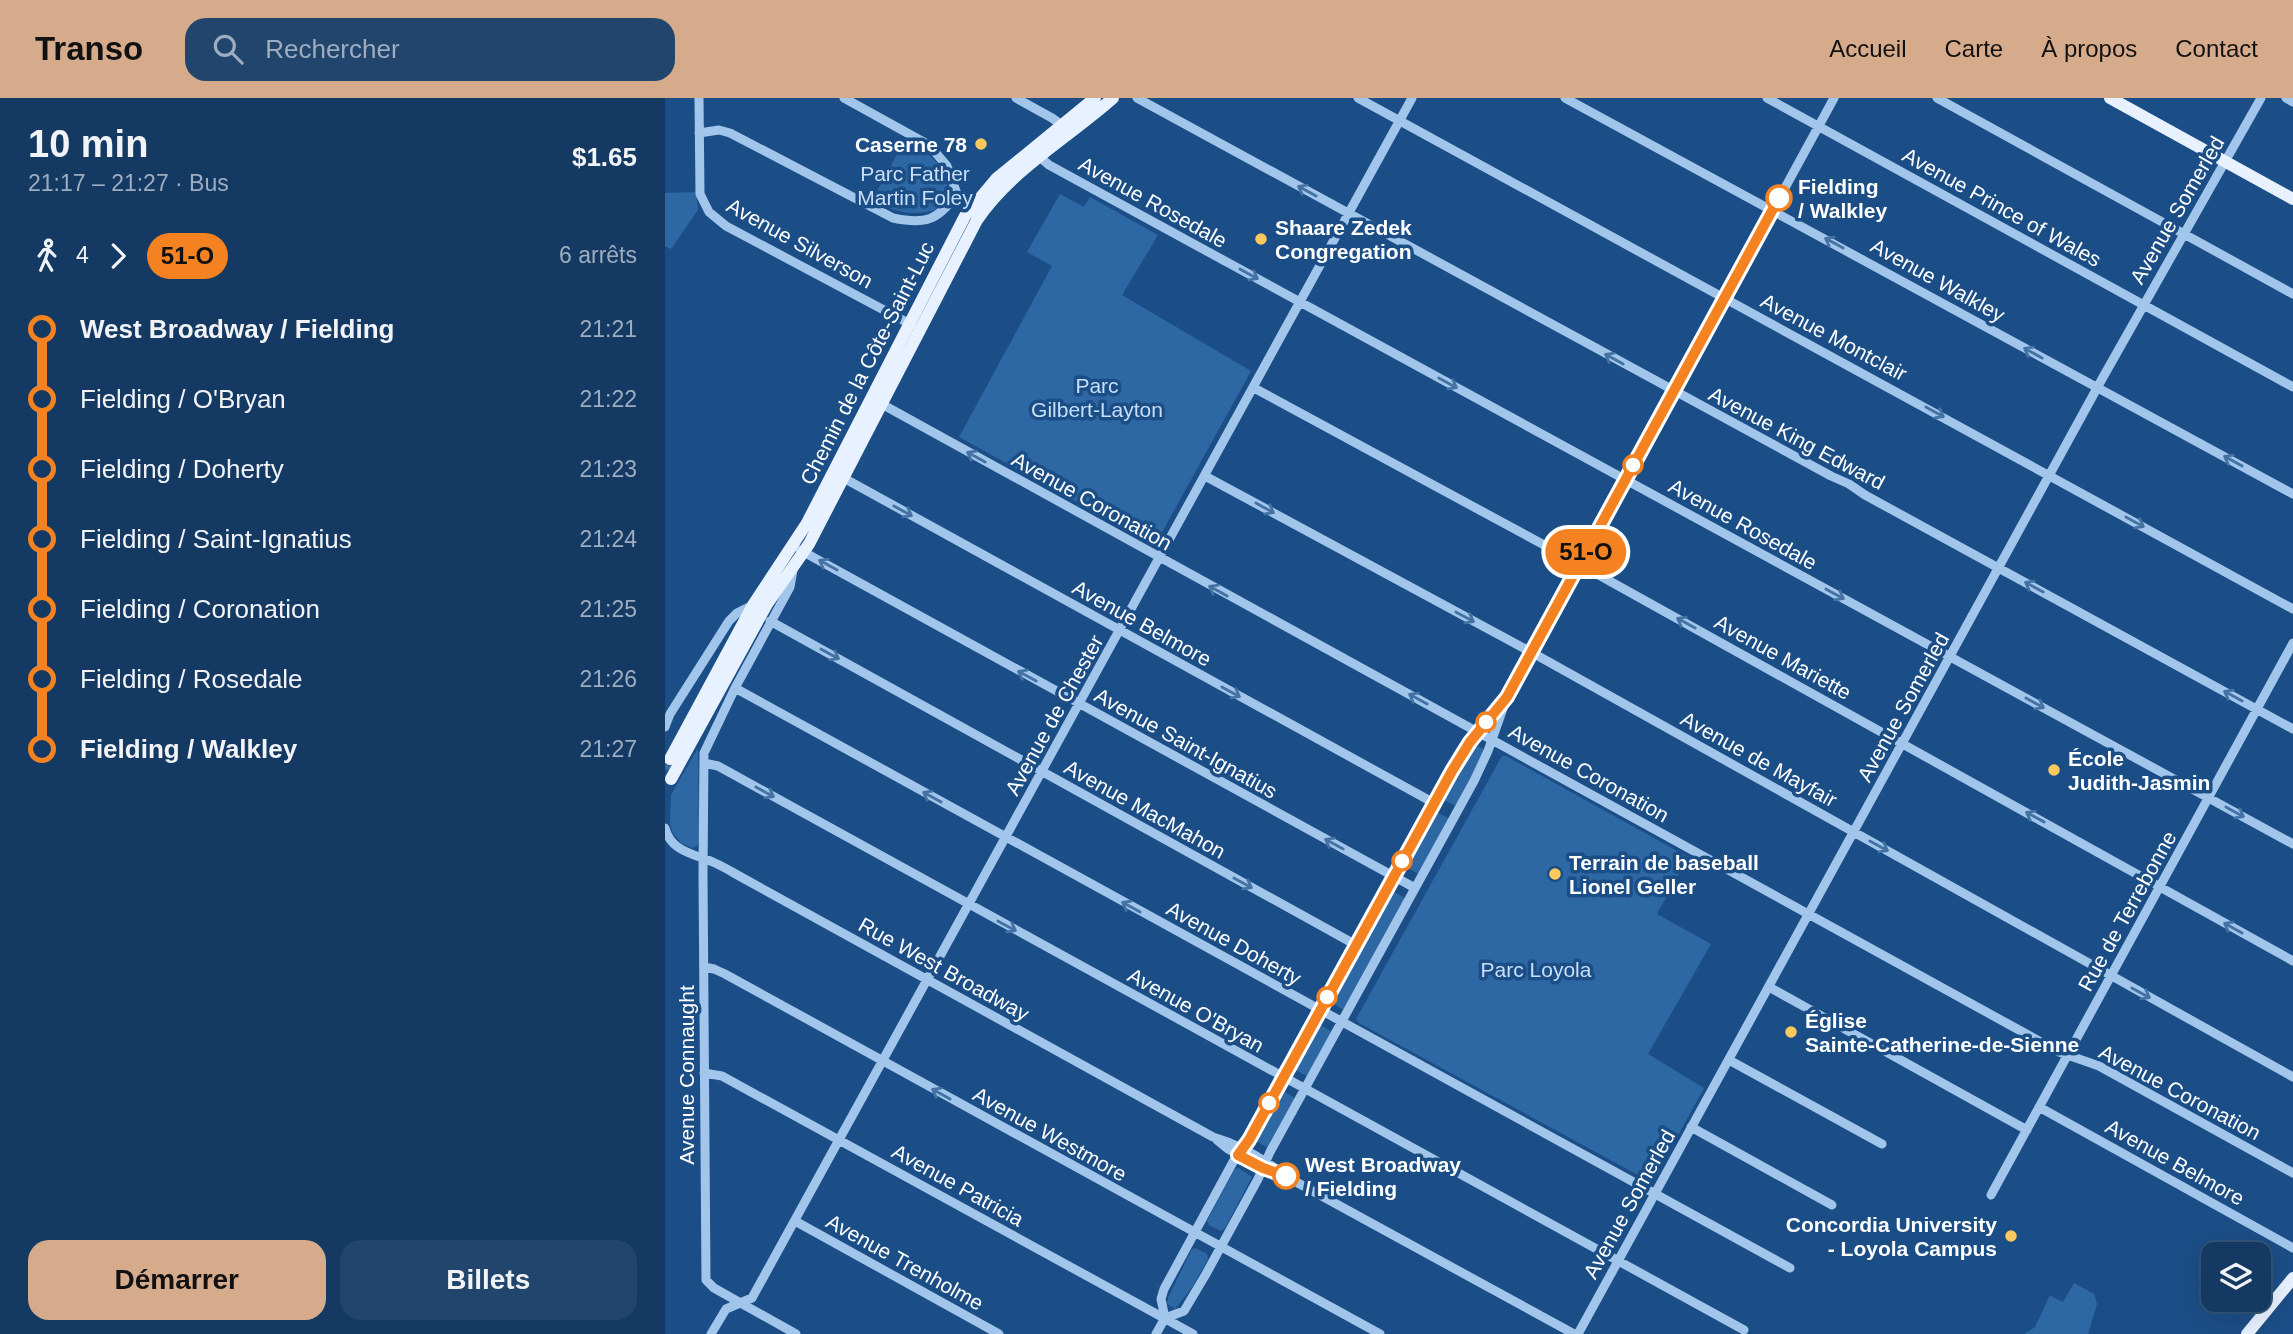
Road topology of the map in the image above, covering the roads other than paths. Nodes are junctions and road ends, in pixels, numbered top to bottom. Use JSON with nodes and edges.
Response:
{"nodes":[{"id":1,"x":699,"y":98,"type":"edge"},
{"id":2,"x":844,"y":98,"type":"edge"},
{"id":3,"x":1016,"y":98,"type":"edge"},
{"id":4,"x":1095,"y":98,"type":"edge"},
{"id":5,"x":1113,"y":98,"type":"edge"},
{"id":6,"x":1137,"y":98,"type":"edge"},
{"id":7,"x":1358,"y":98,"type":"edge"},
{"id":8,"x":1412,"y":98,"type":"edge"},
{"id":9,"x":1565,"y":98,"type":"edge"},
{"id":10,"x":1767,"y":98,"type":"edge"},
{"id":11,"x":1834,"y":98,"type":"edge"},
{"id":12,"x":1937,"y":98,"type":"edge"},
{"id":13,"x":2110,"y":98,"type":"edge"},
{"id":14,"x":2261,"y":98,"type":"edge"},
{"id":15,"x":2286,"y":98,"type":"edge"},
{"id":16,"x":2293,"y":102,"type":"edge"},
{"id":17,"x":1399,"y":121,"type":"junction"},
{"id":18,"x":1818,"y":127,"type":"junction"},
{"id":19,"x":1066,"y":129,"type":"junction"},
{"id":20,"x":699,"y":133,"type":"junction"},
{"id":21,"x":1035,"y":154,"type":"junction"},
{"id":22,"x":2224,"y":161,"type":"junction"},
{"id":23,"x":957,"y":194,"type":"junction"},
{"id":24,"x":2293,"y":199,"type":"edge"},
{"id":25,"x":978,"y":208,"type":"junction"},
{"id":26,"x":1773,"y":209,"type":"junction"},
{"id":27,"x":1349,"y":214,"type":"junction"},
{"id":28,"x":2183,"y":233,"type":"junction"},
{"id":29,"x":2293,"y":294,"type":"edge"},
{"id":30,"x":1725,"y":298,"type":"junction"},
{"id":31,"x":1301,"y":303,"type":"junction"},
{"id":32,"x":2143,"y":304,"type":"junction"},
{"id":33,"x":915,"y":326,"type":"junction"},
{"id":34,"x":2293,"y":387,"type":"edge"},
{"id":35,"x":1254,"y":388,"type":"junction"},
{"id":36,"x":2097,"y":388,"type":"junction"},
{"id":37,"x":1674,"y":391,"type":"junction"},
{"id":38,"x":876,"y":401,"type":"junction"},
{"id":39,"x":838,"y":475,"type":"junction"},
{"id":40,"x":2049,"y":475,"type":"junction"},
{"id":41,"x":1205,"y":476,"type":"junction"},
{"id":42,"x":1625,"y":479,"type":"junction"},
{"id":43,"x":2293,"y":494,"type":"edge"},
{"id":44,"x":799,"y":549,"type":"junction"},
{"id":45,"x":1159,"y":558,"type":"junction"},
{"id":46,"x":1579,"y":564,"type":"junction"},
{"id":47,"x":794,"y":568,"type":"junction"},
{"id":48,"x":1999,"y":568,"type":"junction"},
{"id":49,"x":753,"y":605,"type":"junction"},
{"id":50,"x":2293,"y":609,"type":"edge"},
{"id":51,"x":770,"y":621,"type":"junction"},
{"id":52,"x":1120,"y":631,"type":"junction"},
{"id":53,"x":2293,"y":643,"type":"edge"},
{"id":54,"x":1531,"y":652,"type":"junction"},
{"id":55,"x":1950,"y":657,"type":"junction"},
{"id":56,"x":735,"y":688,"type":"junction"},
{"id":57,"x":1507,"y":697,"type":"junction"},
{"id":58,"x":1080,"y":705,"type":"junction"},
{"id":59,"x":2257,"y":709,"type":"junction"},
{"id":60,"x":665,"y":727,"type":"edge"},
{"id":61,"x":2293,"y":729,"type":"edge"},
{"id":62,"x":1478,"y":732,"type":"junction"},
{"id":63,"x":1492,"y":740,"type":"junction"},
{"id":64,"x":1903,"y":743,"type":"junction"},
{"id":65,"x":670,"y":759,"type":"dead end"},
{"id":66,"x":704,"y":763,"type":"junction"},
{"id":67,"x":1042,"y":772,"type":"junction"},
{"id":68,"x":671,"y":779,"type":"dead end"},
{"id":69,"x":2209,"y":798,"type":"junction"},
{"id":70,"x":1434,"y":803,"type":"junction"},
{"id":71,"x":665,"y":828,"type":"edge"},
{"id":72,"x":1854,"y":832,"type":"junction"},
{"id":73,"x":1006,"y":838,"type":"junction"},
{"id":74,"x":2293,"y":844,"type":"edge"},
{"id":75,"x":703,"y":859,"type":"junction"},
{"id":76,"x":1394,"y":877,"type":"junction"},
{"id":77,"x":2160,"y":887,"type":"junction"},
{"id":78,"x":1415,"y":888,"type":"junction"},
{"id":79,"x":969,"y":905,"type":"junction"},
{"id":80,"x":1809,"y":915,"type":"junction"},
{"id":81,"x":1356,"y":945,"type":"junction"},
{"id":82,"x":2293,"y":961,"type":"edge"},
{"id":83,"x":704,"y":967,"type":"junction"},
{"id":84,"x":2111,"y":976,"type":"junction"},
{"id":85,"x":928,"y":980,"type":"junction"},
{"id":86,"x":1769,"y":987,"type":"junction"},
{"id":87,"x":1320,"y":1010,"type":"junction"},
{"id":88,"x":1342,"y":1022,"type":"junction"},
{"id":89,"x":2068,"y":1055,"type":"junction"},
{"id":90,"x":1729,"y":1060,"type":"junction"},
{"id":91,"x":883,"y":1062,"type":"junction"},
{"id":92,"x":704,"y":1073,"type":"junction"},
{"id":93,"x":2293,"y":1077,"type":"edge"},
{"id":94,"x":1283,"y":1078,"type":"junction"},
{"id":95,"x":1305,"y":1089,"type":"junction"},
{"id":96,"x":2039,"y":1107,"type":"junction"},
{"id":97,"x":1692,"y":1127,"type":"junction"},
{"id":98,"x":2027,"y":1130,"type":"junction"},
{"id":99,"x":839,"y":1140,"type":"junction"},
{"id":100,"x":1882,"y":1144,"type":"dead end"},
{"id":101,"x":1241,"y":1152,"type":"junction"},
{"id":102,"x":1265,"y":1165,"type":"junction"},
{"id":103,"x":2293,"y":1173,"type":"edge"},
{"id":104,"x":1655,"y":1194,"type":"junction"},
{"id":105,"x":1991,"y":1195,"type":"dead end"},
{"id":106,"x":1832,"y":1205,"type":"dead end"},
{"id":107,"x":795,"y":1221,"type":"junction"},
{"id":108,"x":1195,"y":1233,"type":"junction"},
{"id":109,"x":1221,"y":1247,"type":"junction"},
{"id":110,"x":2293,"y":1248,"type":"edge"},
{"id":111,"x":1618,"y":1260,"type":"junction"},
{"id":112,"x":1790,"y":1268,"type":"dead end"},
{"id":113,"x":2293,"y":1278,"type":"edge"},
{"id":114,"x":739,"y":1303,"type":"junction"},
{"id":115,"x":1165,"y":1318,"type":"junction"},
{"id":116,"x":1744,"y":1330,"type":"dead end"},
{"id":117,"x":712,"y":1334,"type":"edge"},
{"id":118,"x":796,"y":1334,"type":"edge"},
{"id":119,"x":999,"y":1334,"type":"edge"},
{"id":120,"x":1156,"y":1334,"type":"edge"},
{"id":121,"x":1192,"y":1334,"type":"edge"},
{"id":122,"x":1380,"y":1334,"type":"edge"},
{"id":123,"x":1576,"y":1334,"type":"edge"},
{"id":124,"x":2247,"y":1334,"type":"edge"}],
"edges":[{"from":1,"to":20,"type":"street"},
{"from":2,"to":23,"type":"street"},
{"from":3,"to":19,"type":"street"},
{"from":4,"to":19,"type":"main road","name":"Chemin de la Côte-Saint-Luc"},
{"from":5,"to":19,"type":"main road","name":"Chemin de la Côte-Saint-Luc"},
{"from":27,"to":6,"type":"street","name":"Avenue King Edward","one_way":true},
{"from":7,"to":17,"type":"street","name":"Avenue Montclair"},
{"from":8,"to":17,"type":"street","name":"Avenue de Chester"},
{"from":9,"to":26,"type":"street","name":"Avenue Walkley"},
{"from":10,"to":18,"type":"street","name":"Avenue Prince of Wales"},
{"from":11,"to":18,"type":"street"},
{"from":12,"to":28,"type":"street"},
{"from":13,"to":22,"type":"main road"},
{"from":14,"to":22,"type":"street","name":"Avenue Somerled"},
{"from":15,"to":16,"type":"street"},
{"from":17,"to":27,"type":"street","name":"Avenue de Chester"},
{"from":17,"to":30,"type":"street","name":"Avenue Montclair"},
{"from":18,"to":26,"type":"street"},
{"from":18,"to":32,"type":"street","name":"Avenue Prince of Wales"},
{"from":19,"to":21,"type":"main road","name":"Chemin de la Côte-Saint-Luc"},
{"from":20,"to":23,"type":"street"},
{"from":20,"to":33,"type":"street","name":"Avenue Silverson"},
{"from":21,"to":25,"type":"main road","name":"Chemin de la Côte-Saint-Luc"},
{"from":21,"to":31,"type":"street","name":"Avenue Rosedale","one_way":true},
{"from":22,"to":24,"type":"main road"},
{"from":22,"to":28,"type":"street","name":"Avenue Somerled"},
{"from":23,"to":25,"type":"street"},
{"from":25,"to":33,"type":"main road","name":"Chemin de la Côte-Saint-Luc"},
{"from":26,"to":30,"type":"street"},
{"from":36,"to":26,"type":"street","name":"Avenue Walkley","one_way":true},
{"from":27,"to":31,"type":"street","name":"Avenue de Chester"},
{"from":37,"to":27,"type":"street","name":"Avenue King Edward","one_way":true},
{"from":28,"to":29,"type":"street"},
{"from":28,"to":32,"type":"street","name":"Avenue Somerled"},
{"from":30,"to":37,"type":"street"},
{"from":30,"to":40,"type":"street","name":"Avenue Montclair","one_way":true},
{"from":31,"to":35,"type":"street","name":"Avenue de Chester"},
{"from":31,"to":42,"type":"street","name":"Avenue Rosedale","one_way":true},
{"from":32,"to":34,"type":"street","name":"Avenue Prince of Wales"},
{"from":32,"to":36,"type":"street","name":"Avenue Somerled"},
{"from":33,"to":38,"type":"main road","name":"Chemin de la Côte-Saint-Luc"},
{"from":35,"to":41,"type":"street","name":"Avenue de Chester"},
{"from":35,"to":46,"type":"street","name":"Avenue Mariette"},
{"from":36,"to":40,"type":"street","name":"Avenue Somerled"},
{"from":43,"to":36,"type":"street","name":"Avenue Walkley","one_way":true},
{"from":37,"to":42,"type":"street"},
{"from":37,"to":48,"type":"street","name":"Avenue King Edward"},
{"from":38,"to":39,"type":"main road","name":"Chemin de la Côte-Saint-Luc"},
{"from":45,"to":38,"type":"street","name":"Avenue Coronation","one_way":true},
{"from":39,"to":44,"type":"main road","name":"Chemin de la Côte-Saint-Luc"},
{"from":39,"to":52,"type":"street","name":"Avenue Belmore","one_way":true},
{"from":40,"to":48,"type":"street","name":"Avenue Somerled"},
{"from":40,"to":50,"type":"street","name":"Avenue Montclair","one_way":true},
{"from":41,"to":45,"type":"street","name":"Avenue de Chester"},
{"from":41,"to":54,"type":"street","name":"Avenue de Mayfair","one_way":true},
{"from":42,"to":46,"type":"street"},
{"from":42,"to":55,"type":"street","name":"Avenue Rosedale","one_way":true},
{"from":44,"to":47,"type":"main road","name":"Chemin de la Côte-Saint-Luc"},
{"from":44,"to":49,"type":"main road","name":"Chemin de la Côte-Saint-Luc"},
{"from":58,"to":44,"type":"street","name":"Avenue Saint-Ignatius","one_way":true},
{"from":45,"to":52,"type":"street","name":"Avenue de Chester"},
{"from":62,"to":45,"type":"street","name":"Avenue Coronation","one_way":true},
{"from":46,"to":54,"type":"street"},
{"from":64,"to":46,"type":"street","name":"Avenue Mariette","one_way":true},
{"from":47,"to":51,"type":"street","name":"Chemin de la Côte-Saint-Luc"},
{"from":47,"to":68,"type":"main road","name":"Chemin de la Côte-Saint-Luc"},
{"from":48,"to":55,"type":"street","name":"Avenue Somerled"},
{"from":59,"to":48,"type":"street","name":"Avenue King Edward","one_way":true},
{"from":49,"to":60,"type":"street","name":"Chemin de la Côte-Saint-Luc"},
{"from":49,"to":65,"type":"main road","name":"Chemin de la Côte-Saint-Luc"},
{"from":51,"to":56,"type":"street","name":"Chemin de la Côte-Saint-Luc"},
{"from":51,"to":67,"type":"street","name":"Avenue MacMahon","one_way":true},
{"from":52,"to":58,"type":"street","name":"Avenue de Chester"},
{"from":52,"to":70,"type":"street","name":"Avenue Belmore","one_way":true},
{"from":53,"to":59,"type":"street","name":"Rue de Terrebonne"},
{"from":54,"to":57,"type":"street"},
{"from":54,"to":72,"type":"street","name":"Avenue de Mayfair"},
{"from":55,"to":64,"type":"street","name":"Avenue Somerled"},
{"from":55,"to":69,"type":"street","name":"Avenue Rosedale","one_way":true},
{"from":56,"to":66,"type":"street","name":"Chemin de la Côte-Saint-Luc"},
{"from":73,"to":56,"type":"street","name":"Avenue Doherty","one_way":true},
{"from":57,"to":62,"type":"street"},
{"from":57,"to":63,"type":"street"},
{"from":58,"to":67,"type":"street","name":"Avenue de Chester"},
{"from":76,"to":58,"type":"street","name":"Avenue Saint-Ignatius","one_way":true},
{"from":59,"to":61,"type":"street","name":"Avenue King Edward"},
{"from":59,"to":69,"type":"street","name":"Rue de Terrebonne"},
{"from":62,"to":63,"type":"street","name":"Avenue Coronation"},
{"from":62,"to":70,"type":"street"},
{"from":63,"to":78,"type":"street"},
{"from":63,"to":80,"type":"street","name":"Avenue Coronation"},
{"from":64,"to":72,"type":"street","name":"Avenue Somerled"},
{"from":77,"to":64,"type":"street","name":"Avenue Mariette","one_way":true},
{"from":66,"to":75,"type":"street","name":"Avenue Connaught"},
{"from":66,"to":79,"type":"street","name":"Avenue O'Bryan","one_way":true},
{"from":67,"to":73,"type":"street","name":"Avenue de Chester"},
{"from":67,"to":81,"type":"street","name":"Avenue MacMahon","one_way":true},
{"from":69,"to":74,"type":"street","name":"Avenue Rosedale","one_way":true},
{"from":69,"to":77,"type":"street","name":"Rue de Terrebonne"},
{"from":70,"to":76,"type":"street"},
{"from":71,"to":75,"type":"street","name":"Rue West Broadway"},
{"from":72,"to":80,"type":"street","name":"Avenue Somerled"},
{"from":72,"to":84,"type":"street","name":"Avenue de Mayfair","one_way":true},
{"from":73,"to":79,"type":"street","name":"Avenue de Chester"},
{"from":87,"to":73,"type":"street","name":"Avenue Doherty","one_way":true},
{"from":75,"to":83,"type":"street","name":"Avenue Connaught"},
{"from":75,"to":85,"type":"street","name":"Rue West Broadway"},
{"from":76,"to":78,"type":"street","name":"Avenue Saint-Ignatius"},
{"from":76,"to":81,"type":"street"},
{"from":82,"to":77,"type":"street","name":"Avenue Mariette","one_way":true},
{"from":77,"to":84,"type":"street","name":"Rue de Terrebonne"},
{"from":78,"to":88,"type":"street"},
{"from":79,"to":85,"type":"street","name":"Avenue de Chester"},
{"from":79,"to":94,"type":"street","name":"Avenue O'Bryan","one_way":true},
{"from":80,"to":86,"type":"street","name":"Avenue Somerled"},
{"from":80,"to":89,"type":"street","name":"Avenue Coronation"},
{"from":81,"to":87,"type":"street"},
{"from":83,"to":91,"type":"street","name":"Avenue Westmore"},
{"from":83,"to":92,"type":"street","name":"Avenue Connaught"},
{"from":84,"to":89,"type":"street","name":"Rue de Terrebonne"},
{"from":84,"to":93,"type":"street","name":"Avenue de Mayfair","one_way":true},
{"from":85,"to":91,"type":"street","name":"Avenue de Chester"},
{"from":85,"to":101,"type":"street","name":"Rue West Broadway"},
{"from":86,"to":90,"type":"street","name":"Avenue Somerled"},
{"from":86,"to":98,"type":"street"},
{"from":87,"to":88,"type":"street","name":"Avenue Doherty"},
{"from":87,"to":94,"type":"street"},
{"from":88,"to":95,"type":"street"},
{"from":88,"to":104,"type":"street","name":"Avenue Doherty"},
{"from":89,"to":96,"type":"street","name":"Rue de Terrebonne"},
{"from":89,"to":103,"type":"street","name":"Avenue Coronation"},
{"from":90,"to":97,"type":"street","name":"Avenue Somerled"},
{"from":90,"to":100,"type":"street"},
{"from":91,"to":99,"type":"street","name":"Avenue de Chester"},
{"from":108,"to":91,"type":"street","name":"Avenue Westmore","one_way":true},
{"from":92,"to":99,"type":"street","name":"Avenue Patricia"},
{"from":92,"to":114,"type":"street","name":"Avenue Connaught"},
{"from":94,"to":95,"type":"street","name":"Avenue O'Bryan"},
{"from":94,"to":101,"type":"street"},
{"from":95,"to":102,"type":"street"},
{"from":95,"to":111,"type":"street","name":"Avenue O'Bryan"},
{"from":96,"to":98,"type":"street","name":"Rue de Terrebonne"},
{"from":96,"to":110,"type":"street","name":"Avenue Belmore"},
{"from":97,"to":104,"type":"street","name":"Avenue Somerled"},
{"from":97,"to":106,"type":"street"},
{"from":98,"to":105,"type":"street","name":"Rue de Terrebonne"},
{"from":99,"to":107,"type":"street","name":"Avenue de Chester"},
{"from":99,"to":115,"type":"street","name":"Avenue Patricia"},
{"from":101,"to":102,"type":"street","name":"Rue West Broadway"},
{"from":101,"to":108,"type":"street"},
{"from":102,"to":109,"type":"street"},
{"from":102,"to":123,"type":"street","name":"Rue West Broadway"},
{"from":104,"to":111,"type":"street","name":"Avenue Somerled"},
{"from":104,"to":112,"type":"street","name":"Avenue Doherty"},
{"from":107,"to":114,"type":"street","name":"Avenue de Chester"},
{"from":107,"to":119,"type":"street","name":"Avenue Trenholme"},
{"from":108,"to":109,"type":"street","name":"Avenue Westmore"},
{"from":108,"to":115,"type":"street"},
{"from":109,"to":115,"type":"street"},
{"from":109,"to":122,"type":"street","name":"Avenue Westmore"},
{"from":111,"to":116,"type":"street","name":"Avenue O'Bryan"},
{"from":111,"to":123,"type":"street","name":"Avenue Somerled"},
{"from":113,"to":124,"type":"main road"},
{"from":114,"to":117,"type":"street","name":"Avenue de Chester"},
{"from":114,"to":118,"type":"street","name":"Avenue Connaught"},
{"from":115,"to":120,"type":"street"},
{"from":115,"to":121,"type":"street","name":"Avenue Patricia"}]}
